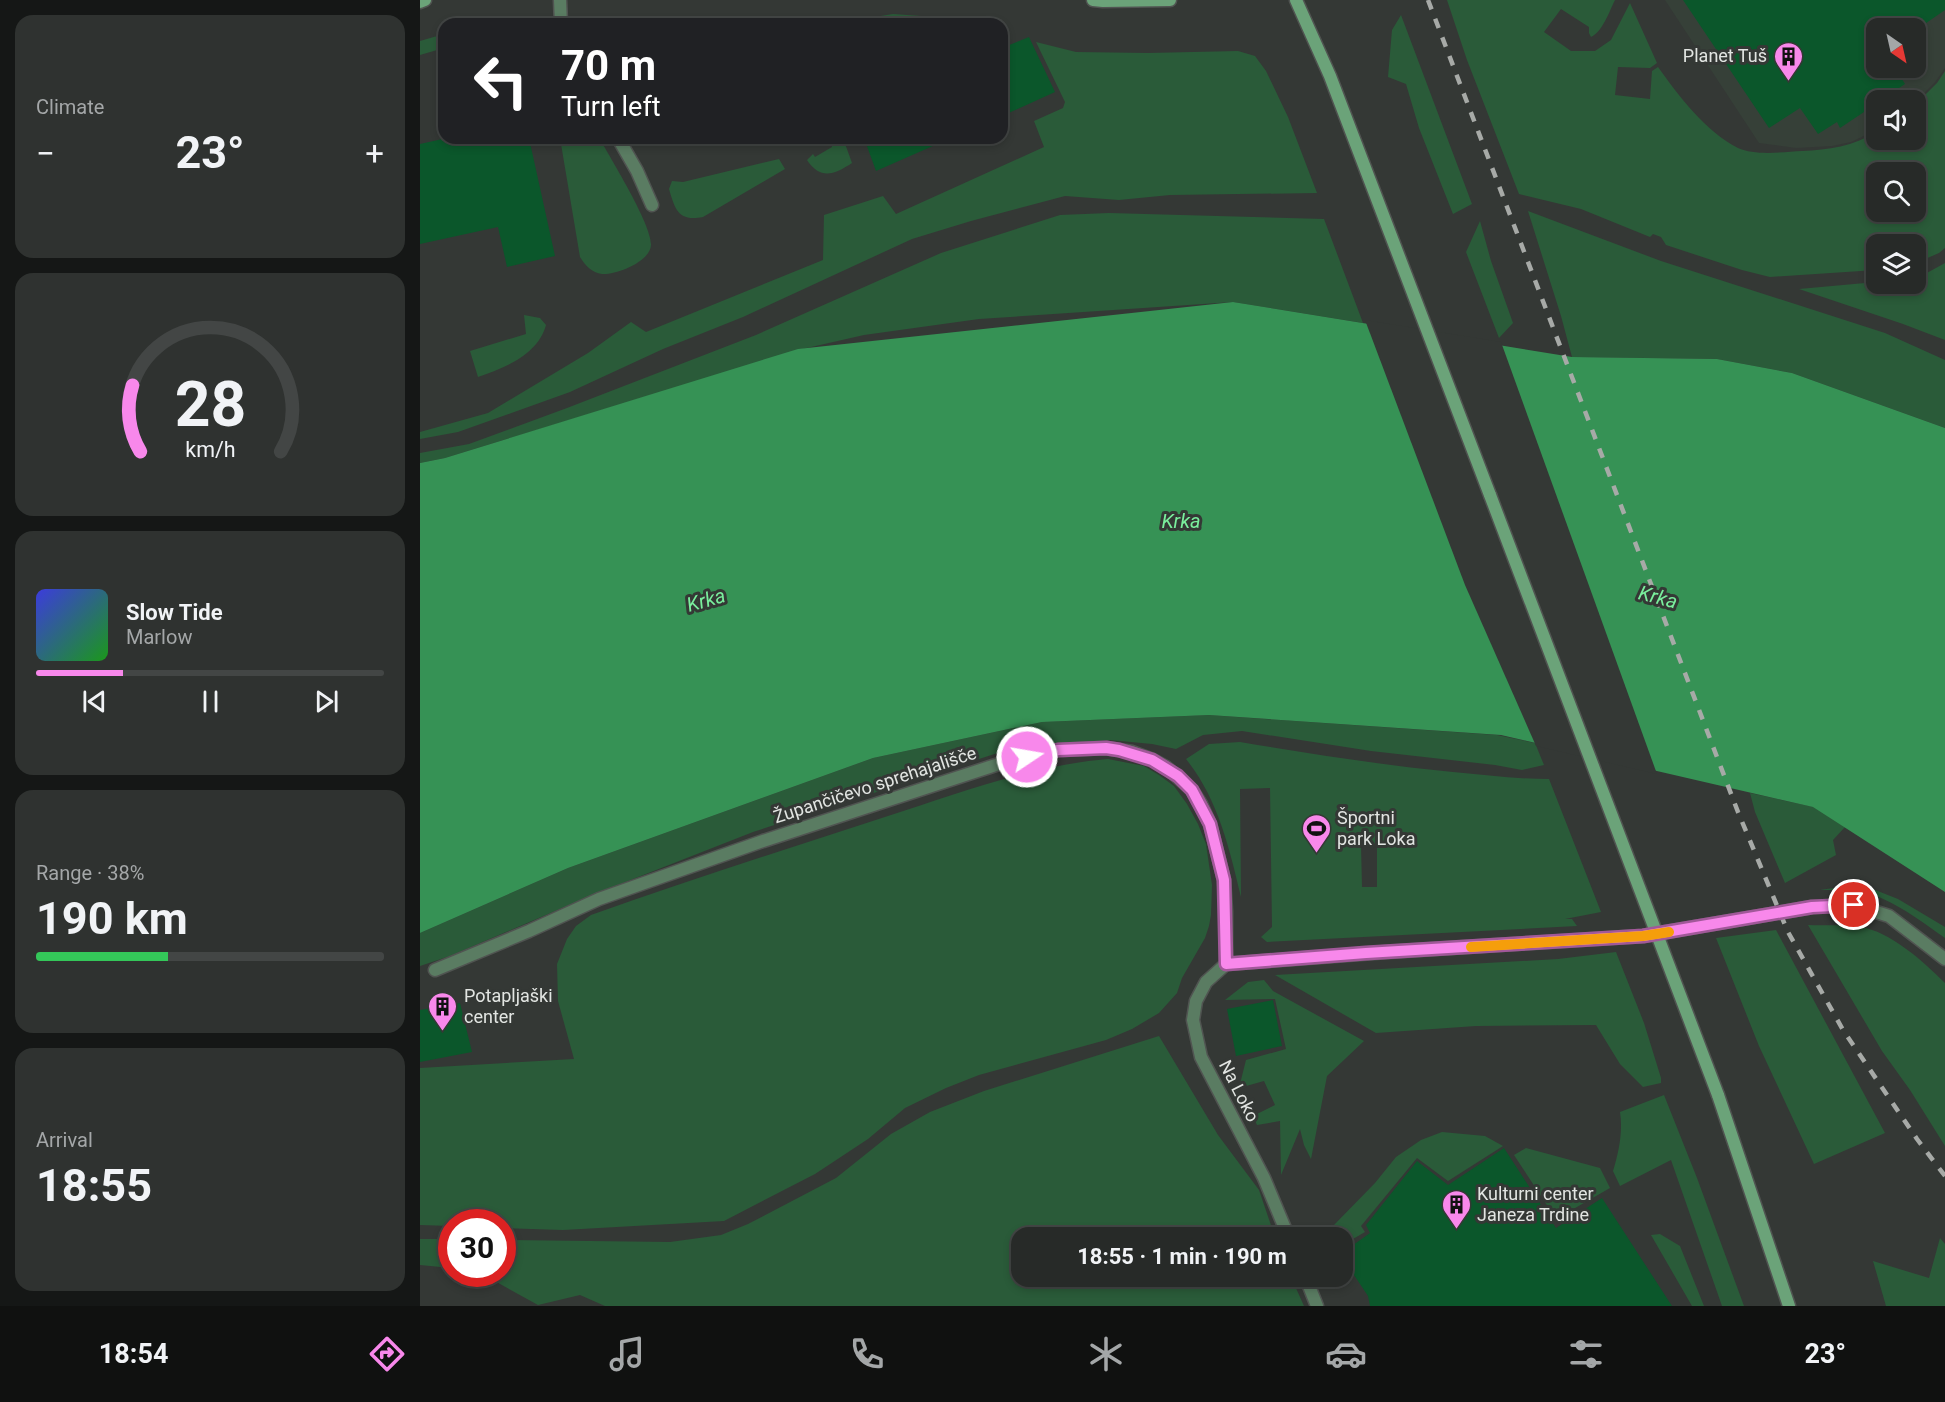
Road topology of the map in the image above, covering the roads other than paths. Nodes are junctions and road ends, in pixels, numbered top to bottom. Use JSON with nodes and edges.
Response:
{"nodes":[{"id":1,"x":425,"y":0,"type":"edge"},
{"id":2,"x":560,"y":0,"type":"edge"},
{"id":3,"x":1094,"y":0,"type":"edge"},
{"id":4,"x":1170,"y":0,"type":"edge"},
{"id":5,"x":1296,"y":0,"type":"edge"},
{"id":6,"x":420,"y":2,"type":"edge"},
{"id":7,"x":561,"y":18,"type":"edge"},
{"id":8,"x":621,"y":144,"type":"edge"},
{"id":9,"x":652,"y":206,"type":"dead end"},
{"id":10,"x":1945,"y":959,"type":"edge"},
{"id":11,"x":1226,"y":964,"type":"junction"},
{"id":12,"x":435,"y":970,"type":"dead end"},
{"id":13,"x":1284,"y":1227,"type":"edge"},
{"id":14,"x":1309,"y":1287,"type":"edge"},
{"id":15,"x":1317,"y":1306,"type":"edge"},
{"id":16,"x":1789,"y":1306,"type":"edge"}],
"edges":[{"from":1,"to":6,"type":"main road"},
{"from":2,"to":7,"type":"street"},
{"from":3,"to":4,"type":"main road"},
{"from":5,"to":16,"type":"main road","bridge":true},
{"from":8,"to":9,"type":"street"},
{"from":10,"to":11,"type":"street"},
{"from":11,"to":12,"type":"street","name":"Župančičevo sprehajališče"},
{"from":11,"to":13,"type":"street","name":"Na Loko"},
{"from":14,"to":15,"type":"street"}]}
